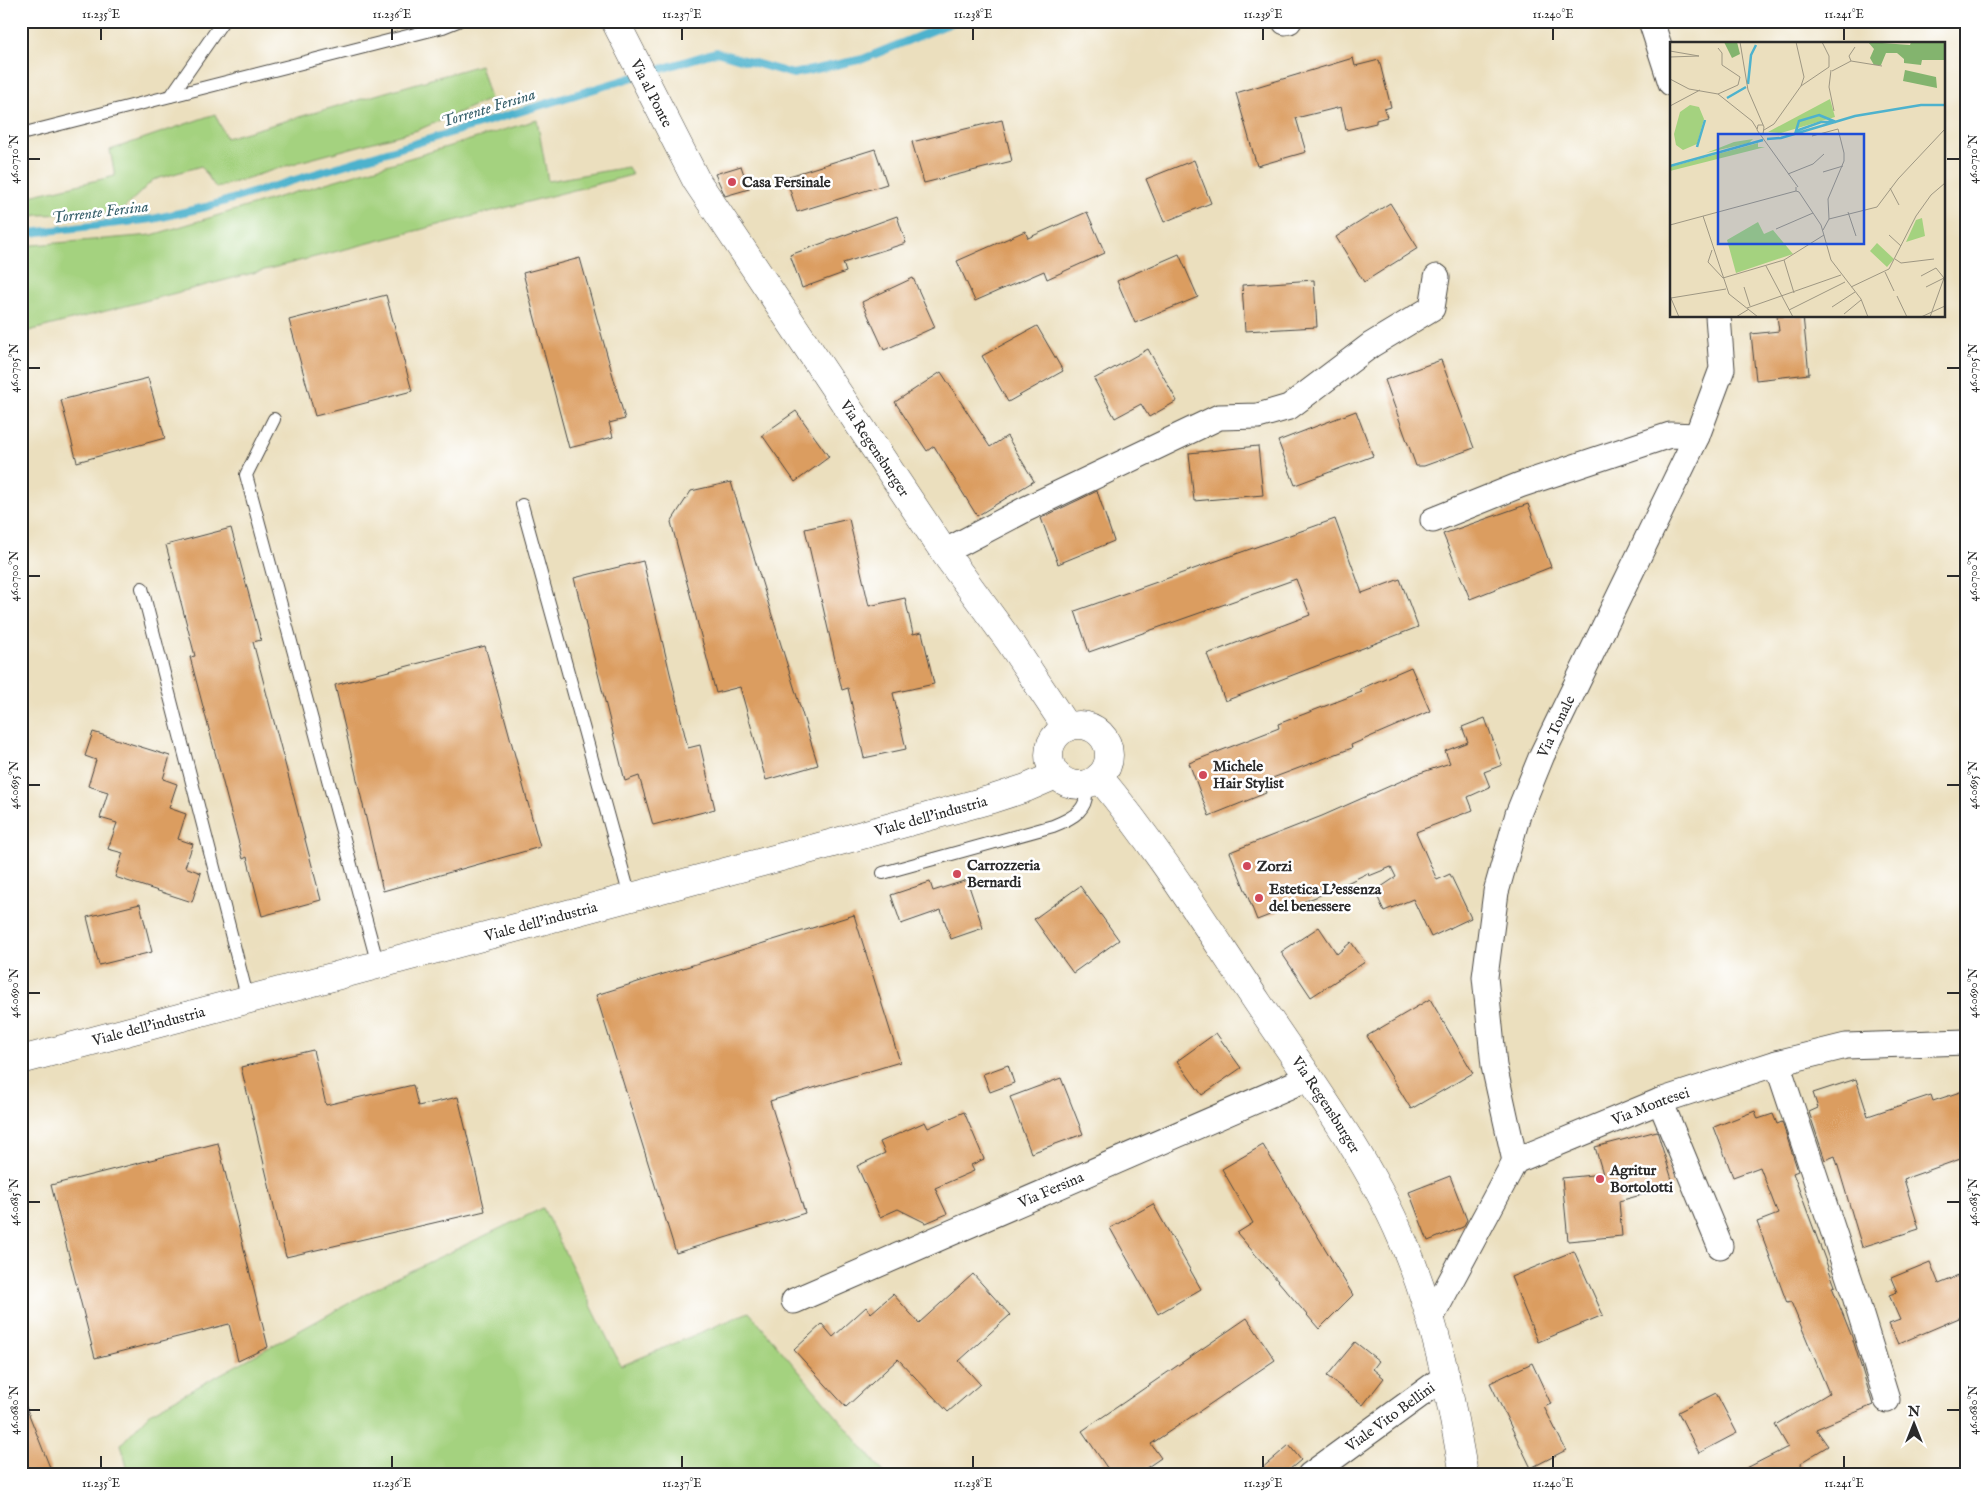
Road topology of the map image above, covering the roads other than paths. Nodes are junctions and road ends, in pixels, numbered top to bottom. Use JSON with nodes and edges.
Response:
{"nodes":[{"id":1,"x":223,"y":21,"type":"edge"},
{"id":2,"x":458,"y":21,"type":"edge"},
{"id":3,"x":616,"y":21,"type":"edge"},
{"id":4,"x":1651,"y":21,"type":"edge"},
{"id":5,"x":1670,"y":81,"type":"edge"},
{"id":6,"x":171,"y":96,"type":"junction"},
{"id":7,"x":21,"y":134,"type":"edge"},
{"id":8,"x":687,"y":166,"type":"joint"},
{"id":9,"x":1437,"y":277,"type":"dead end"},
{"id":10,"x":1718,"y":318,"type":"edge"},
{"id":11,"x":274,"y":419,"type":"dead end"},
{"id":12,"x":1697,"y":436,"type":"junction"},
{"id":13,"x":522,"y":505,"type":"dead end"},
{"id":14,"x":1433,"y":520,"type":"dead end"},
{"id":15,"x":944,"y":552,"type":"junction"},
{"id":16,"x":142,"y":588,"type":"dead end"},
{"id":17,"x":1068,"y":728,"type":"junction"},
{"id":18,"x":1056,"y":775,"type":"junction"},
{"id":19,"x":1092,"y":781,"type":"junction"},
{"id":20,"x":883,"y":873,"type":"dead end"},
{"id":21,"x":630,"y":897,"type":"junction"},
{"id":22,"x":378,"y":965,"type":"junction"},
{"id":23,"x":248,"y":1000,"type":"junction"},
{"id":24,"x":1966,"y":1042,"type":"edge"},
{"id":25,"x":21,"y":1060,"type":"edge"},
{"id":26,"x":1777,"y":1063,"type":"junction"},
{"id":27,"x":1308,"y":1078,"type":"junction"},
{"id":28,"x":1660,"y":1101,"type":"junction"},
{"id":29,"x":1515,"y":1160,"type":"junction"},
{"id":30,"x":1720,"y":1246,"type":"dead end"},
{"id":31,"x":794,"y":1301,"type":"dead end"},
{"id":32,"x":1432,"y":1316,"type":"junction"},
{"id":33,"x":1446,"y":1376,"type":"junction"},
{"id":34,"x":1887,"y":1400,"type":"dead end"},
{"id":35,"x":1310,"y":1475,"type":"edge"},
{"id":36,"x":1464,"y":1475,"type":"edge"}],
"edges":[{"from":1,"to":6,"type":"lane"},
{"from":2,"to":6,"type":"lane"},
{"from":3,"to":8,"type":"main road","name":"Via al Ponte"},
{"from":4,"to":5,"type":"street"},
{"from":6,"to":7,"type":"lane"},
{"from":8,"to":15,"type":"main road","name":"Via Regensburger"},
{"from":9,"to":15,"type":"street"},
{"from":10,"to":12,"type":"street","name":"Via Tonale"},
{"from":11,"to":22,"type":"lane"},
{"from":12,"to":14,"type":"street"},
{"from":12,"to":29,"type":"street","name":"Via Tonale"},
{"from":13,"to":21,"type":"lane"},
{"from":15,"to":17,"type":"main road","name":"Via Regensburger"},
{"from":16,"to":23,"type":"lane"},
{"from":17,"to":18,"type":"main road"},
{"from":17,"to":19,"type":"main road"},
{"from":18,"to":19,"type":"main road"},
{"from":18,"to":21,"type":"main road","name":"Viale dell'industria"},
{"from":19,"to":20,"type":"lane"},
{"from":19,"to":27,"type":"main road","name":"Via Regensburger"},
{"from":21,"to":22,"type":"main road","name":"Viale dell'industria"},
{"from":22,"to":23,"type":"main road","name":"Viale dell'industria"},
{"from":23,"to":25,"type":"main road","name":"Viale dell'industria"},
{"from":24,"to":26,"type":"street","name":"Via Montesei"},
{"from":26,"to":28,"type":"street","name":"Via Montesei"},
{"from":26,"to":34,"type":"street"},
{"from":27,"to":31,"type":"street","name":"Via Fersina"},
{"from":27,"to":32,"type":"main road","name":"Via Regensburger"},
{"from":28,"to":29,"type":"street","name":"Via Montesei"},
{"from":28,"to":30,"type":"street"},
{"from":29,"to":32,"type":"street"},
{"from":32,"to":33,"type":"main road","name":"Via Regensburger"},
{"from":33,"to":35,"type":"street","name":"Viale Vito Bellini"},
{"from":33,"to":36,"type":"main road","name":"Via Regensburger"}]}
